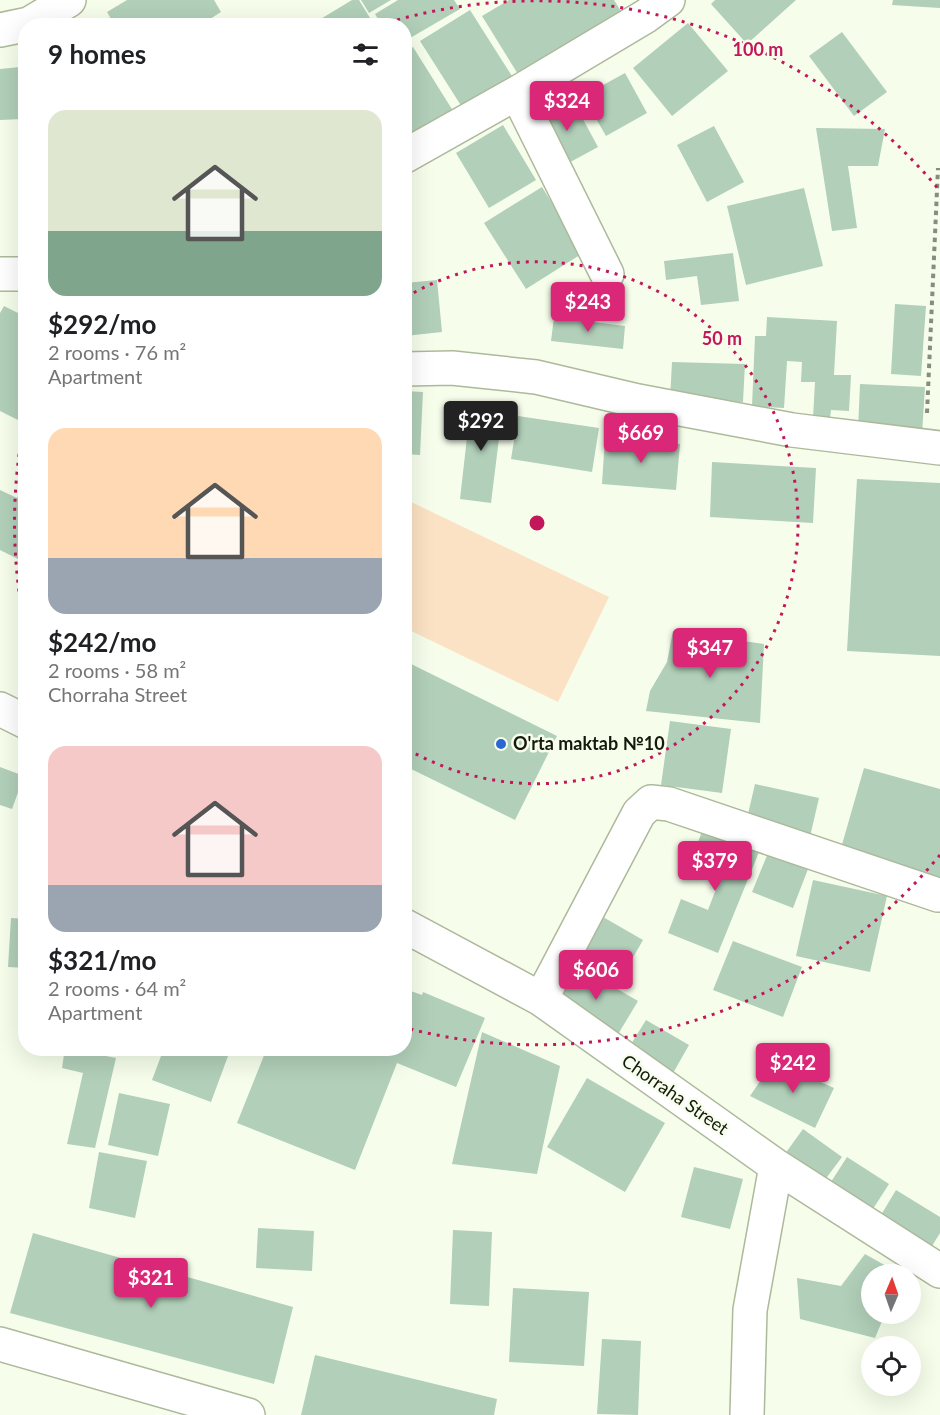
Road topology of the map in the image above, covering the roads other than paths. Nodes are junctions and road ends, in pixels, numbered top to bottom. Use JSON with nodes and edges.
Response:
{"nodes":[{"id":1,"x":69,"y":0,"type":"edge"},
{"id":2,"x":668,"y":0,"type":"edge"},
{"id":3,"x":39,"y":18,"type":"edge"},
{"id":4,"x":18,"y":26,"type":"edge"},
{"id":5,"x":0,"y":30,"type":"edge"},
{"id":6,"x":517,"y":93,"type":"junction"},
{"id":7,"x":412,"y":152,"type":"edge"},
{"id":8,"x":0,"y":274,"type":"edge"},
{"id":9,"x":18,"y":274,"type":"edge"},
{"id":10,"x":607,"y":274,"type":"dead end"},
{"id":11,"x":412,"y":369,"type":"edge"},
{"id":12,"x":933,"y":448,"type":"edge"},
{"id":13,"x":0,"y":709,"type":"edge"},
{"id":14,"x":18,"y":718,"type":"edge"},
{"id":15,"x":938,"y":895,"type":"dead end"},
{"id":16,"x":412,"y":930,"type":"edge"},
{"id":17,"x":541,"y":999,"type":"junction"},
{"id":18,"x":776,"y":1166,"type":"junction"},
{"id":19,"x":940,"y":1271,"type":"edge"},
{"id":20,"x":0,"y":1344,"type":"edge"},
{"id":21,"x":248,"y":1415,"type":"edge"},
{"id":22,"x":747,"y":1415,"type":"edge"}],
"edges":[{"from":1,"to":3,"type":"street"},
{"from":2,"to":6,"type":"street"},
{"from":4,"to":5,"type":"street"},
{"from":6,"to":7,"type":"street"},
{"from":6,"to":10,"type":"street"},
{"from":8,"to":9,"type":"street"},
{"from":11,"to":12,"type":"street"},
{"from":13,"to":14,"type":"street"},
{"from":15,"to":17,"type":"street"},
{"from":16,"to":17,"type":"street","name":"Chorraha Street"},
{"from":17,"to":18,"type":"street","name":"Chorraha Street"},
{"from":18,"to":19,"type":"street","name":"Chorraha Street"},
{"from":18,"to":22,"type":"street"},
{"from":20,"to":21,"type":"street"}]}
